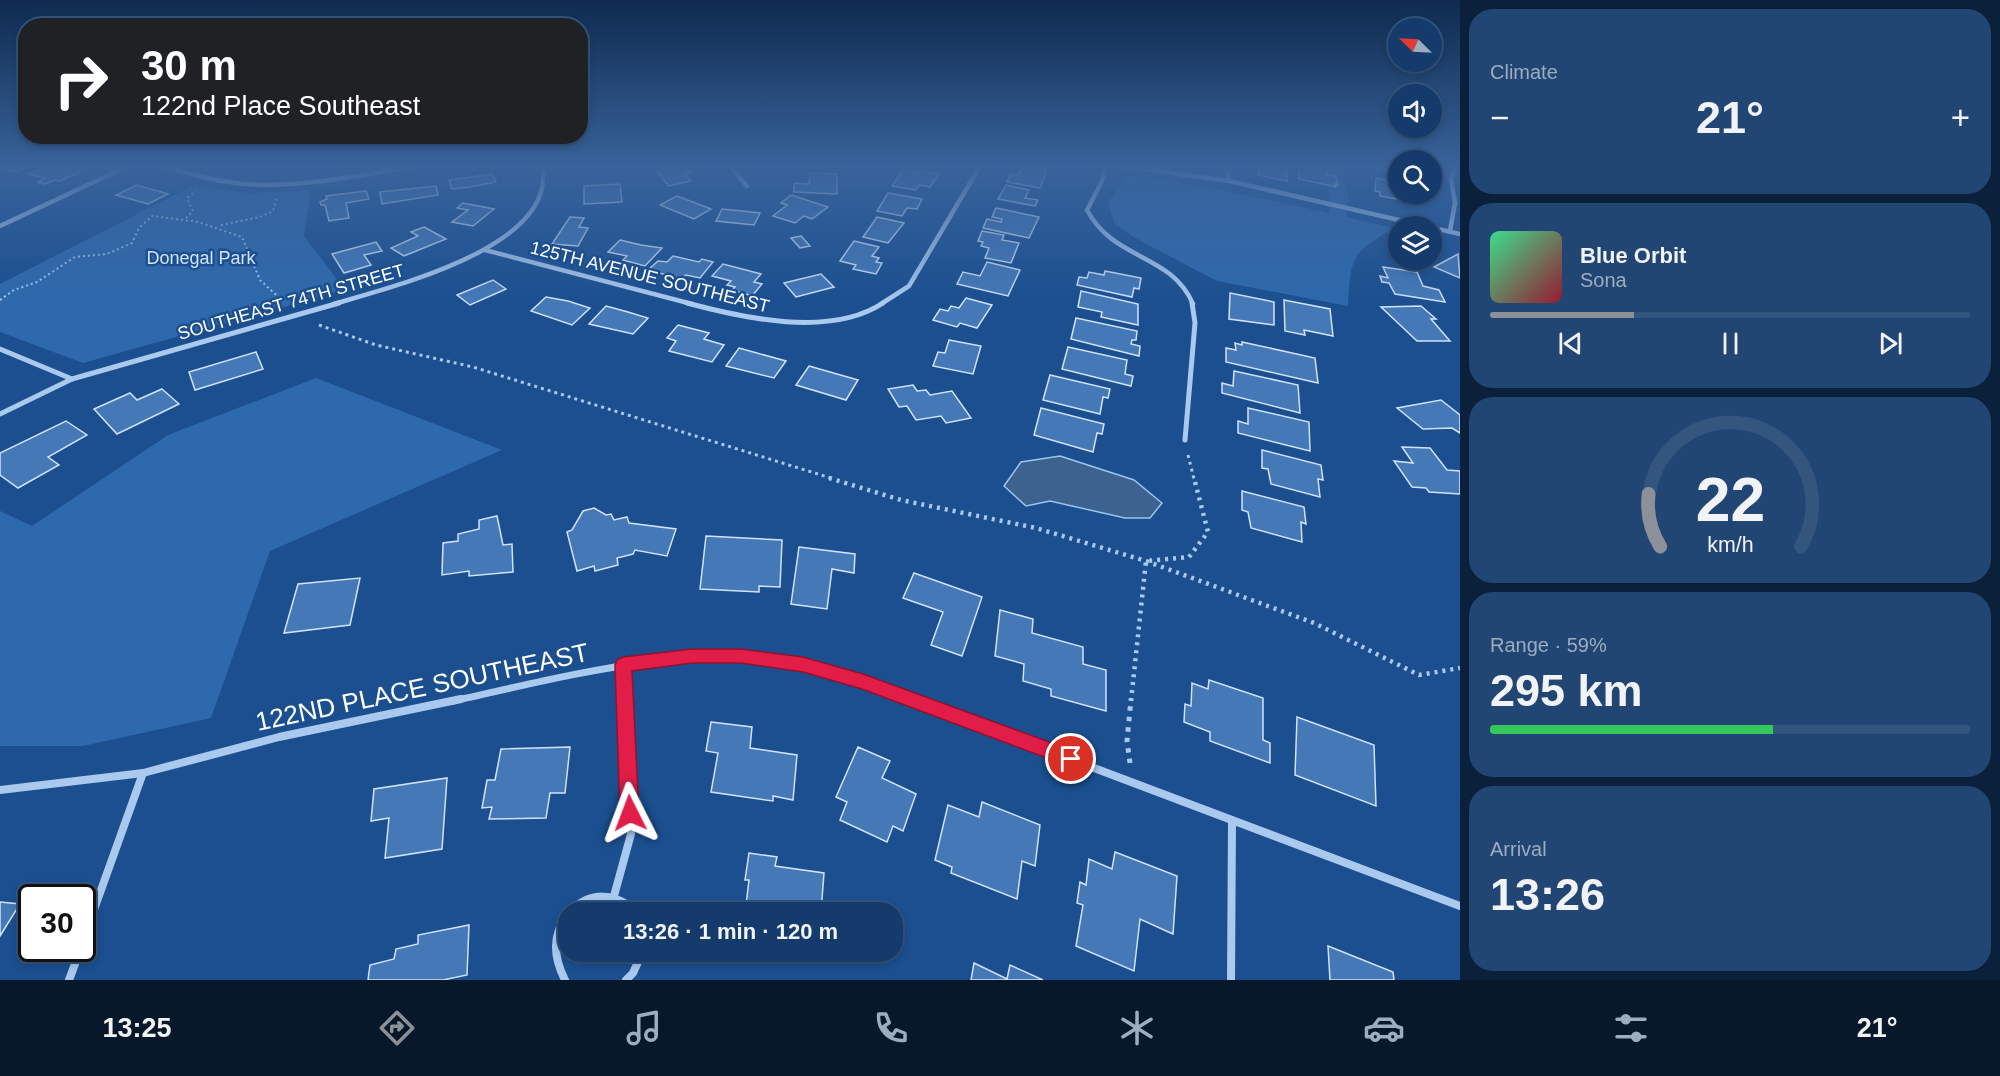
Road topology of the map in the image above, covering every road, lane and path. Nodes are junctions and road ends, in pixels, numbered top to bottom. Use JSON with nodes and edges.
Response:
{"nodes":[{"id":1,"x":30,"y":212,"type":"edge"},
{"id":2,"x":192,"y":212,"type":"edge"},
{"id":3,"x":270,"y":212,"type":"edge"},
{"id":4,"x":531,"y":212,"type":"edge"},
{"id":5,"x":953,"y":212,"type":"edge"},
{"id":6,"x":1088,"y":212,"type":"edge"},
{"id":7,"x":1365,"y":212,"type":"edge"},
{"id":8,"x":1453,"y":212,"type":"edge"},
{"id":9,"x":185,"y":218,"type":"junction"},
{"id":10,"x":221,"y":225,"type":"junction"},
{"id":11,"x":0,"y":226,"type":"edge"},
{"id":12,"x":1450,"y":231,"type":"junction"},
{"id":13,"x":1460,"y":234,"type":"edge"},
{"id":14,"x":485,"y":250,"type":"junction"},
{"id":15,"x":0,"y":300,"type":"edge"},
{"id":16,"x":299,"y":315,"type":"junction"},
{"id":17,"x":0,"y":350,"type":"edge"},
{"id":18,"x":72,"y":378,"type":"junction"},
{"id":19,"x":0,"y":414,"type":"edge"},
{"id":20,"x":1185,"y":440,"type":"joint"},
{"id":21,"x":1146,"y":561,"type":"junction"},
{"id":22,"x":623,"y":665,"type":"junction"},
{"id":23,"x":1460,"y":668,"type":"edge"},
{"id":24,"x":143,"y":773,"type":"junction"},
{"id":25,"x":1133,"y":782,"type":"junction"},
{"id":26,"x":0,"y":790,"type":"edge"},
{"id":27,"x":1232,"y":822,"type":"junction"},
{"id":28,"x":614,"y":896,"type":"junction"},
{"id":29,"x":582,"y":902,"type":"edge"},
{"id":30,"x":627,"y":902,"type":"edge"},
{"id":31,"x":96,"y":904,"type":"edge"},
{"id":32,"x":1460,"y":906,"type":"edge"},
{"id":33,"x":558,"y":931,"type":"edge"},
{"id":34,"x":76,"y":962,"type":"edge"},
{"id":35,"x":638,"y":962,"type":"edge"},
{"id":36,"x":69,"y":980,"type":"edge"},
{"id":37,"x":565,"y":980,"type":"edge"},
{"id":38,"x":626,"y":980,"type":"edge"},
{"id":39,"x":1231,"y":980,"type":"edge"}],
"edges":[{"from":1,"to":11,"type":"street"},
{"from":2,"to":9,"type":"path"},
{"from":3,"to":10,"type":"path"},
{"from":4,"to":14,"type":"street","name":"SOUTHEAST 74TH STREET"},
{"from":5,"to":14,"type":"street","name":"125TH AVENUE SOUTHEAST"},
{"from":6,"to":20,"type":"street"},
{"from":7,"to":12,"type":"street"},
{"from":8,"to":12,"type":"street"},
{"from":9,"to":10,"type":"path"},
{"from":9,"to":15,"type":"path"},
{"from":10,"to":16,"type":"path"},
{"from":12,"to":13,"type":"street"},
{"from":14,"to":16,"type":"street","name":"SOUTHEAST 74TH STREET"},
{"from":16,"to":18,"type":"street","name":"SOUTHEAST 74TH STREET"},
{"from":16,"to":21,"type":"path"},
{"from":17,"to":18,"type":"street"},
{"from":18,"to":19,"type":"street","name":"SOUTHEAST 74TH STREET"},
{"from":20,"to":21,"type":"path"},
{"from":21,"to":23,"type":"path"},
{"from":21,"to":25,"type":"path"},
{"from":22,"to":24,"type":"street","name":"122ND PLACE SOUTHEAST"},
{"from":22,"to":25,"type":"street","name":"122ND PLACE SOUTHEAST"},
{"from":22,"to":28,"type":"street"},
{"from":24,"to":26,"type":"street","name":"122ND PLACE SOUTHEAST"},
{"from":24,"to":31,"type":"street"},
{"from":25,"to":27,"type":"street","name":"122ND PLACE SOUTHEAST"},
{"from":27,"to":32,"type":"street","name":"122ND PLACE SOUTHEAST"},
{"from":27,"to":39,"type":"street"},
{"from":28,"to":29,"type":"street"},
{"from":28,"to":30,"type":"street"},
{"from":33,"to":37,"type":"street"},
{"from":34,"to":36,"type":"street"},
{"from":35,"to":38,"type":"street"}]}
